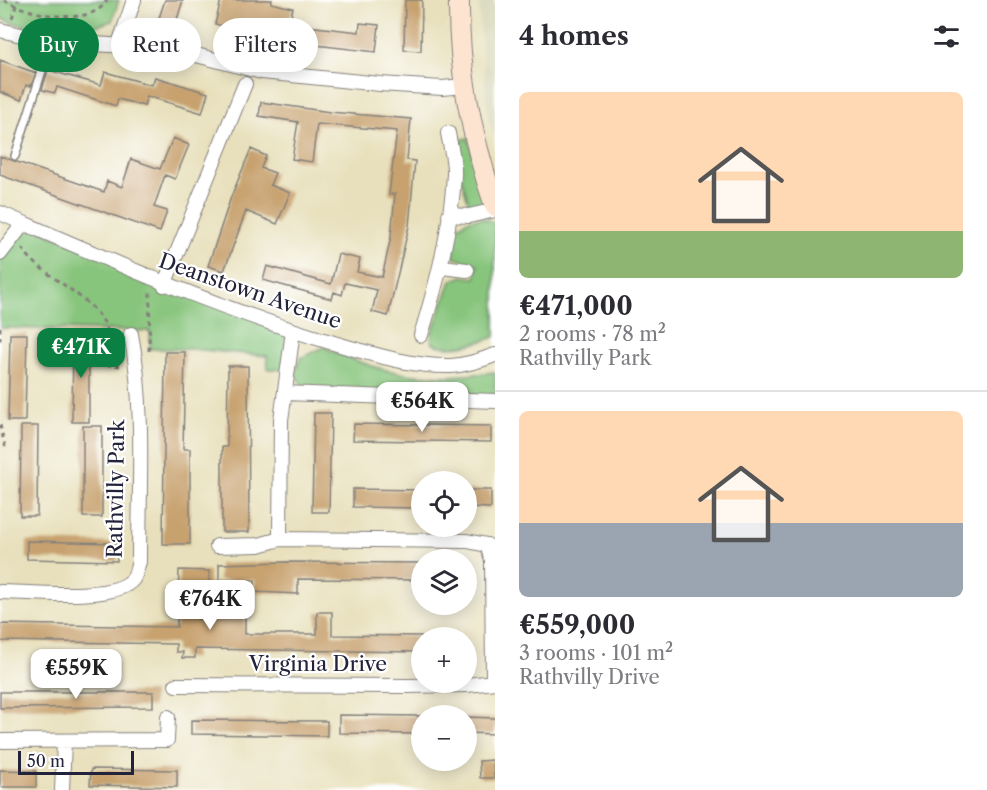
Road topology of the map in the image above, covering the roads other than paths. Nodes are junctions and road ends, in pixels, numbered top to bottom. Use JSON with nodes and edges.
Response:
{"nodes":[{"id":1,"x":134,"y":0,"type":"edge"},
{"id":2,"x":459,"y":0,"type":"edge"},
{"id":3,"x":127,"y":18,"type":"edge"},
{"id":4,"x":0,"y":30,"type":"edge"},
{"id":5,"x":18,"y":34,"type":"edge"},
{"id":6,"x":201,"y":56,"type":"edge"},
{"id":7,"x":42,"y":72,"type":"edge"},
{"id":8,"x":245,"y":84,"type":"dead end"},
{"id":9,"x":464,"y":86,"type":"junction"},
{"id":10,"x":448,"y":133,"type":"dead end"},
{"id":11,"x":15,"y":156,"type":"dead end"},
{"id":12,"x":495,"y":208,"type":"edge"},
{"id":13,"x":0,"y":213,"type":"edge"},
{"id":14,"x":449,"y":215,"type":"junction"},
{"id":15,"x":24,"y":223,"type":"junction"},
{"id":16,"x":0,"y":254,"type":"edge"},
{"id":17,"x":442,"y":267,"type":"junction"},
{"id":18,"x":467,"y":270,"type":"dead end"},
{"id":19,"x":164,"y":285,"type":"junction"},
{"id":20,"x":293,"y":331,"type":"junction"},
{"id":21,"x":131,"y":334,"type":"dead end"},
{"id":22,"x":421,"y":335,"type":"dead end"},
{"id":23,"x":495,"y":355,"type":"edge"},
{"id":24,"x":285,"y":393,"type":"junction"},
{"id":25,"x":495,"y":401,"type":"edge"},
{"id":26,"x":280,"y":539,"type":"junction"},
{"id":27,"x":491,"y":543,"type":"edge"},
{"id":28,"x":217,"y":546,"type":"dead end"},
{"id":29,"x":0,"y":592,"type":"edge"},
{"id":30,"x":494,"y":682,"type":"edge"},
{"id":31,"x":176,"y":685,"type":"dead end"},
{"id":32,"x":168,"y":717,"type":"dead end"},
{"id":33,"x":0,"y":741,"type":"edge"},
{"id":34,"x":64,"y":741,"type":"junction"},
{"id":35,"x":62,"y":790,"type":"edge"}],
"edges":[{"from":1,"to":3,"type":"street"},
{"from":2,"to":9,"type":"main road"},
{"from":4,"to":5,"type":"street"},
{"from":6,"to":9,"type":"street"},
{"from":7,"to":11,"type":"lane"},
{"from":8,"to":19,"type":"street"},
{"from":9,"to":12,"type":"main road"},
{"from":10,"to":14,"type":"street"},
{"from":12,"to":14,"type":"street"},
{"from":13,"to":15,"type":"street","name":"Deanstown Avenue"},
{"from":14,"to":17,"type":"street"},
{"from":15,"to":16,"type":"street"},
{"from":15,"to":19,"type":"street","name":"Deanstown Avenue"},
{"from":17,"to":18,"type":"street"},
{"from":17,"to":22,"type":"street"},
{"from":19,"to":20,"type":"street","name":"Deanstown Avenue"},
{"from":20,"to":23,"type":"street","name":"Deanstown Avenue"},
{"from":20,"to":24,"type":"street"},
{"from":21,"to":29,"type":"street","name":"Rathvilly Park"},
{"from":24,"to":25,"type":"street"},
{"from":24,"to":26,"type":"street"},
{"from":26,"to":27,"type":"street"},
{"from":26,"to":28,"type":"street"},
{"from":27,"to":30,"type":"street"},
{"from":30,"to":31,"type":"street","name":"Virginia Drive"},
{"from":32,"to":34,"type":"street"},
{"from":33,"to":34,"type":"street"},
{"from":34,"to":35,"type":"street"}]}
